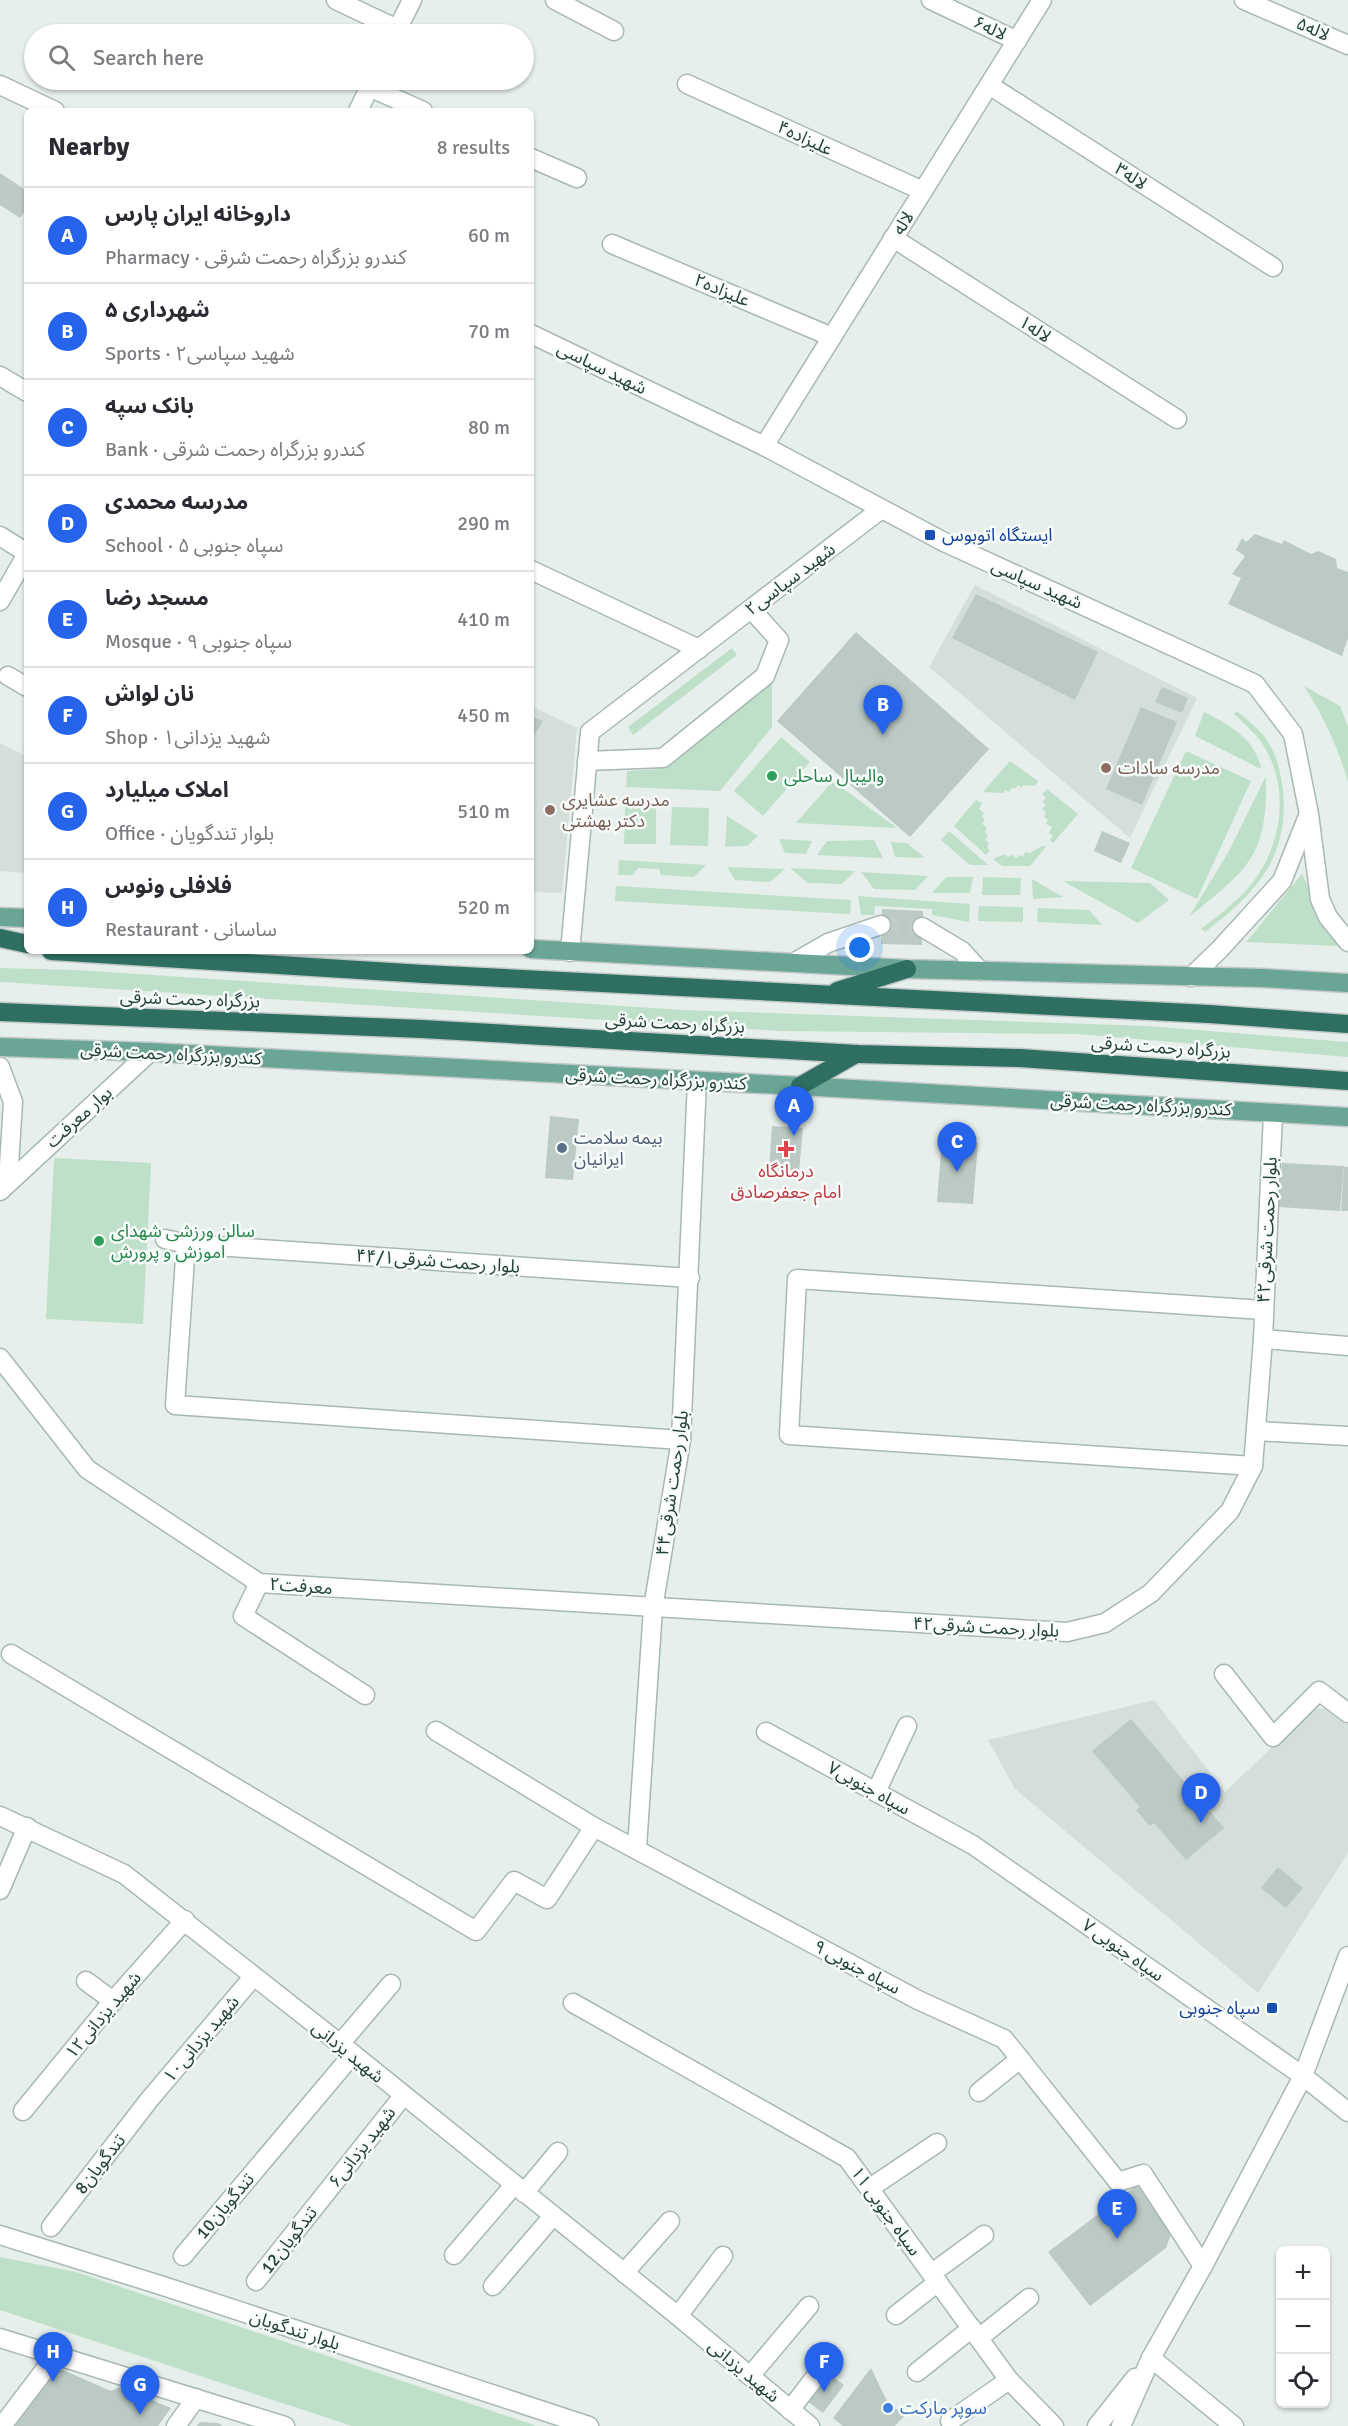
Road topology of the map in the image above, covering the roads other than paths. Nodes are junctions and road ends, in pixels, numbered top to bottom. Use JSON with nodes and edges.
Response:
{"nodes":[{"id":1,"x":336,"y":0,"type":"edge"},
{"id":2,"x":412,"y":0,"type":"edge"},
{"id":3,"x":555,"y":0,"type":"edge"},
{"id":4,"x":931,"y":0,"type":"edge"},
{"id":5,"x":1042,"y":0,"type":"edge"},
{"id":6,"x":1244,"y":0,"type":"edge"},
{"id":7,"x":381,"y":24,"type":"edge"},
{"id":8,"x":400,"y":24,"type":"edge"},
{"id":9,"x":614,"y":31,"type":"dead end"},
{"id":10,"x":1017,"y":41,"type":"junction"},
{"id":11,"x":1348,"y":45,"type":"edge"},
{"id":12,"x":687,"y":84,"type":"dead end"},
{"id":13,"x":989,"y":85,"type":"junction"},
{"id":14,"x":368,"y":90,"type":"edge"},
{"id":15,"x":384,"y":90,"type":"edge"},
{"id":16,"x":2,"y":91,"type":"edge"},
{"id":17,"x":47,"y":108,"type":"edge"},
{"id":18,"x":359,"y":108,"type":"edge"},
{"id":19,"x":417,"y":108,"type":"edge"},
{"id":20,"x":534,"y":159,"type":"edge"},
{"id":21,"x":577,"y":178,"type":"dead end"},
{"id":22,"x":923,"y":192,"type":"junction"},
{"id":23,"x":893,"y":238,"type":"junction"},
{"id":24,"x":612,"y":244,"type":"dead end"},
{"id":25,"x":1273,"y":267,"type":"dead end"},
{"id":26,"x":534,"y":335,"type":"edge"},
{"id":27,"x":832,"y":337,"type":"junction"},
{"id":28,"x":0,"y":376,"type":"edge"},
{"id":29,"x":24,"y":390,"type":"edge"},
{"id":30,"x":1177,"y":419,"type":"dead end"},
{"id":31,"x":764,"y":446,"type":"junction"},
{"id":32,"x":880,"y":510,"type":"junction"},
{"id":33,"x":0,"y":536,"type":"edge"},
{"id":34,"x":24,"y":551,"type":"edge"},
{"id":35,"x":24,"y":558,"type":"edge"},
{"id":36,"x":534,"y":571,"type":"edge"},
{"id":37,"x":0,"y":601,"type":"edge"},
{"id":38,"x":751,"y":609,"type":"junction"},
{"id":39,"x":699,"y":649,"type":"junction"},
{"id":40,"x":8,"y":676,"type":"dead end"},
{"id":41,"x":24,"y":685,"type":"edge"},
{"id":42,"x":587,"y":761,"type":"junction"},
{"id":43,"x":1309,"y":814,"type":"junction"},
{"id":44,"x":0,"y":917,"type":"edge"},
{"id":45,"x":24,"y":918,"type":"edge"},
{"id":46,"x":881,"y":925,"type":"tunnel mouth"},
{"id":47,"x":922,"y":927,"type":"tunnel mouth"},
{"id":48,"x":0,"y":938,"type":"edge"},
{"id":49,"x":1348,"y":942,"type":"edge"},
{"id":50,"x":24,"y":943,"type":"edge"},
{"id":51,"x":0,"y":949,"type":"edge"},
{"id":52,"x":534,"y":949,"type":"edge"},
{"id":53,"x":24,"y":950,"type":"edge"},
{"id":54,"x":570,"y":952,"type":"junction"},
{"id":55,"x":101,"y":954,"type":"edge"},
{"id":56,"x":795,"y":962,"type":"junction"},
{"id":57,"x":907,"y":969,"type":"junction"},
{"id":58,"x":980,"y":971,"type":"junction"},
{"id":59,"x":1191,"y":976,"type":"junction"},
{"id":60,"x":1348,"y":983,"type":"edge"},
{"id":61,"x":824,"y":994,"type":"junction"},
{"id":62,"x":0,"y":1012,"type":"edge"},
{"id":63,"x":1348,"y":1024,"type":"edge"},
{"id":64,"x":0,"y":1047,"type":"edge"},
{"id":65,"x":150,"y":1052,"type":"junction"},
{"id":66,"x":857,"y":1054,"type":"junction"},
{"id":67,"x":0,"y":1067,"type":"edge"},
{"id":68,"x":697,"y":1081,"type":"junction"},
{"id":69,"x":1348,"y":1081,"type":"edge"},
{"id":70,"x":800,"y":1086,"type":"junction"},
{"id":71,"x":1273,"y":1113,"type":"junction"},
{"id":72,"x":1348,"y":1117,"type":"edge"},
{"id":73,"x":4,"y":1186,"type":"edge"},
{"id":74,"x":165,"y":1239,"type":"dead end"},
{"id":75,"x":186,"y":1244,"type":"junction"},
{"id":76,"x":690,"y":1278,"type":"junction"},
{"id":77,"x":1263,"y":1310,"type":"junction"},
{"id":78,"x":1263,"y":1339,"type":"junction"},
{"id":79,"x":1348,"y":1346,"type":"edge"},
{"id":80,"x":0,"y":1358,"type":"edge"},
{"id":81,"x":1256,"y":1431,"type":"junction"},
{"id":82,"x":1348,"y":1436,"type":"edge"},
{"id":83,"x":681,"y":1440,"type":"junction"},
{"id":84,"x":1253,"y":1467,"type":"junction"},
{"id":85,"x":259,"y":1583,"type":"junction"},
{"id":86,"x":653,"y":1608,"type":"junction"},
{"id":87,"x":11,"y":1654,"type":"dead end"},
{"id":88,"x":1224,"y":1674,"type":"dead end"},
{"id":89,"x":365,"y":1695,"type":"dead end"},
{"id":90,"x":1348,"y":1713,"type":"edge"},
{"id":91,"x":907,"y":1726,"type":"dead end"},
{"id":92,"x":436,"y":1731,"type":"dead end"},
{"id":93,"x":766,"y":1732,"type":"dead end"},
{"id":94,"x":876,"y":1792,"type":"junction"},
{"id":95,"x":0,"y":1816,"type":"edge"},
{"id":96,"x":27,"y":1827,"type":"junction"},
{"id":97,"x":594,"y":1827,"type":"junction"},
{"id":98,"x":973,"y":1845,"type":"joint"},
{"id":99,"x":637,"y":1848,"type":"junction"},
{"id":100,"x":0,"y":1890,"type":"edge"},
{"id":101,"x":185,"y":1920,"type":"junction"},
{"id":102,"x":1348,"y":1956,"type":"edge"},
{"id":103,"x":253,"y":1977,"type":"junction"},
{"id":104,"x":86,"y":1981,"type":"dead end"},
{"id":105,"x":391,"y":1984,"type":"dead end"},
{"id":106,"x":113,"y":2001,"type":"junction"},
{"id":107,"x":573,"y":2003,"type":"dead end"},
{"id":108,"x":346,"y":2049,"type":"junction"},
{"id":109,"x":1020,"y":2059,"type":"junction"},
{"id":110,"x":1302,"y":2076,"type":"junction"},
{"id":111,"x":979,"y":2092,"type":"dead end"},
{"id":112,"x":403,"y":2096,"type":"junction"},
{"id":113,"x":149,"y":2100,"type":"joint"},
{"id":114,"x":23,"y":2111,"type":"dead end"},
{"id":115,"x":1348,"y":2112,"type":"edge"},
{"id":116,"x":937,"y":2143,"type":"dead end"},
{"id":117,"x":558,"y":2152,"type":"dead end"},
{"id":118,"x":870,"y":2188,"type":"junction"},
{"id":119,"x":519,"y":2189,"type":"junction"},
{"id":120,"x":321,"y":2199,"type":"joint"},
{"id":121,"x":553,"y":2216,"type":"junction"},
{"id":122,"x":670,"y":2221,"type":"dead end"},
{"id":123,"x":51,"y":2227,"type":"dead end"},
{"id":124,"x":0,"y":2235,"type":"edge"},
{"id":125,"x":984,"y":2235,"type":"dead end"},
{"id":126,"x":454,"y":2255,"type":"dead end"},
{"id":127,"x":183,"y":2256,"type":"dead end"},
{"id":128,"x":723,"y":2256,"type":"dead end"},
{"id":129,"x":1203,"y":2266,"type":"junction"},
{"id":130,"x":624,"y":2273,"type":"junction"},
{"id":131,"x":935,"y":2278,"type":"junction"},
{"id":132,"x":256,"y":2281,"type":"dead end"},
{"id":133,"x":493,"y":2286,"type":"dead end"},
{"id":134,"x":1029,"y":2298,"type":"dead end"},
{"id":135,"x":809,"y":2306,"type":"dead end"},
{"id":136,"x":896,"y":2315,"type":"dead end"},
{"id":137,"x":678,"y":2316,"type":"junction"},
{"id":138,"x":975,"y":2333,"type":"junction"},
{"id":139,"x":0,"y":2338,"type":"edge"},
{"id":140,"x":56,"y":2355,"type":"junction"},
{"id":141,"x":1151,"y":2358,"type":"junction"},
{"id":142,"x":826,"y":2363,"type":"dead end"},
{"id":143,"x":917,"y":2372,"type":"dead end"},
{"id":144,"x":750,"y":2376,"type":"junction"},
{"id":145,"x":1009,"y":2380,"type":"junction"},
{"id":146,"x":196,"y":2398,"type":"junction"},
{"id":147,"x":790,"y":2410,"type":"junction"},
{"id":148,"x":950,"y":2421,"type":"dead end"},
{"id":149,"x":280,"y":2425,"type":"edge"},
{"id":150,"x":2,"y":2426,"type":"edge"},
{"id":151,"x":176,"y":2426,"type":"edge"},
{"id":152,"x":589,"y":2426,"type":"edge"},
{"id":153,"x":810,"y":2426,"type":"edge"},
{"id":154,"x":1054,"y":2426,"type":"edge"},
{"id":155,"x":1096,"y":2426,"type":"edge"},
{"id":156,"x":1121,"y":2426,"type":"edge"},
{"id":157,"x":1234,"y":2426,"type":"edge"}],
"edges":[{"from":1,"to":7,"type":"street"},
{"from":2,"to":8,"type":"street"},
{"from":3,"to":9,"type":"street"},
{"from":4,"to":10,"type":"street","name":"۶لاله"},
{"from":5,"to":10,"type":"street","name":"لاله"},
{"from":6,"to":11,"type":"street","name":"لاله۵"},
{"from":10,"to":13,"type":"street","name":"لاله"},
{"from":12,"to":22,"type":"street","name":"علیزاده۴"},
{"from":13,"to":22,"type":"street","name":"لاله"},
{"from":13,"to":25,"type":"street","name":"۳لاله"},
{"from":14,"to":18,"type":"street"},
{"from":15,"to":19,"type":"street"},
{"from":16,"to":17,"type":"street"},
{"from":20,"to":21,"type":"street"},
{"from":22,"to":23,"type":"street","name":"لاله"},
{"from":23,"to":27,"type":"street","name":"لاله"},
{"from":23,"to":30,"type":"street","name":"۱لاله"},
{"from":24,"to":27,"type":"street","name":"علیزاده۲"},
{"from":26,"to":31,"type":"street","name":"شهید سپاسی"},
{"from":27,"to":31,"type":"street","name":"لاله"},
{"from":28,"to":29,"type":"street"},
{"from":31,"to":32,"type":"street","name":"شهید سپاسی"},
{"from":32,"to":38,"type":"street","name":"شهید سپاسی۲"},
{"from":32,"to":43,"type":"street","name":"شهید سپاسی"},
{"from":33,"to":34,"type":"street"},
{"from":35,"to":37,"type":"street"},
{"from":36,"to":39,"type":"street"},
{"from":38,"to":39,"type":"street","name":"شهید سپاسی۲"},
{"from":38,"to":42,"type":"street"},
{"from":39,"to":42,"type":"street","name":"شهید سپاسی۲"},
{"from":40,"to":41,"type":"street"},
{"from":42,"to":54,"type":"street","name":"شهید سپاسی۲"},
{"from":43,"to":49,"type":"street","name":"شهید سپاسی"},
{"from":43,"to":59,"type":"street"},
{"from":44,"to":45,"type":"main road"},
{"from":46,"to":56,"type":"street"},
{"from":47,"to":58,"type":"street"},
{"from":48,"to":50,"type":"highway"},
{"from":51,"to":53,"type":"highway"},
{"from":52,"to":54,"type":"main road"},
{"from":54,"to":56,"type":"main road"},
{"from":55,"to":61,"type":"highway","name":"بزرگراه رحمت شرقی"},
{"from":56,"to":57,"type":"main road"},
{"from":57,"to":58,"type":"main road"},
{"from":57,"to":61,"type":"highway"},
{"from":58,"to":59,"type":"main road"},
{"from":59,"to":60,"type":"main road"},
{"from":61,"to":63,"type":"highway","name":"بزرگراه رحمت شرقی"},
{"from":62,"to":66,"type":"highway","name":"بزرگراه رحمت شرقی"},
{"from":64,"to":65,"type":"main road","name":"کندرو بزرگراه رحمت شرقی"},
{"from":65,"to":68,"type":"main road","name":"کندرو بزرگراه رحمت شرقی"},
{"from":65,"to":73,"type":"street","name":"بوار معرفت"},
{"from":66,"to":69,"type":"highway","name":"بزرگراه رحمت شرقی"},
{"from":66,"to":70,"type":"highway"},
{"from":67,"to":73,"type":"street"},
{"from":68,"to":70,"type":"main road","name":"کندرو بزرگراه رحمت شرقی"},
{"from":68,"to":76,"type":"street","name":"۴۴بلوار رحمت شرقی"},
{"from":70,"to":71,"type":"main road","name":"کندرو بزرگراه رحمت شرقی"},
{"from":71,"to":72,"type":"main road","name":"کندرو بزرگراه رحمت شرقی"},
{"from":71,"to":77,"type":"street","name":"بلوار رحمت شرقی۴۲"},
{"from":74,"to":75,"type":"street","name":"بلوار رحمت شرقی۴۴/۱"},
{"from":75,"to":76,"type":"street","name":"بلوار رحمت شرقی۴۴/۱"},
{"from":75,"to":83,"type":"street"},
{"from":76,"to":83,"type":"street","name":"۴۴بلوار رحمت شرقی"},
{"from":77,"to":78,"type":"street","name":"بلوار رحمت شرقی۴۲"},
{"from":77,"to":84,"type":"street"},
{"from":78,"to":79,"type":"street"},
{"from":78,"to":81,"type":"street","name":"بلوار رحمت شرقی۴۲"},
{"from":80,"to":85,"type":"street","name":"معرفت۲"},
{"from":81,"to":82,"type":"street"},
{"from":81,"to":84,"type":"street","name":"بلوار رحمت شرقی۴۲"},
{"from":83,"to":86,"type":"street","name":"۴۴بلوار رحمت شرقی"},
{"from":84,"to":86,"type":"street","name":"بلوار رحمت شرقی۴۲"},
{"from":85,"to":86,"type":"street","name":"معرفت۲"},
{"from":85,"to":89,"type":"street"},
{"from":86,"to":99,"type":"street","name":"۴۴بلوار رحمت شرقی"},
{"from":87,"to":97,"type":"street"},
{"from":88,"to":90,"type":"street"},
{"from":91,"to":94,"type":"street"},
{"from":92,"to":97,"type":"street","name":"۹ سپاه جنوبی"},
{"from":93,"to":94,"type":"street","name":"سپاه جنوبی۷"},
{"from":94,"to":98,"type":"street","name":"سپاه جنوبی۷"},
{"from":95,"to":96,"type":"street","name":"شهید یزدانی"},
{"from":96,"to":100,"type":"street"},
{"from":96,"to":101,"type":"street","name":"شهید یزدانی"},
{"from":97,"to":99,"type":"street","name":"۹ سپاه جنوبی"},
{"from":98,"to":110,"type":"street","name":"۷ سپاه جنوبی"},
{"from":99,"to":109,"type":"street","name":"۹ سپاه جنوبی"},
{"from":101,"to":103,"type":"street","name":"شهید یزدانی"},
{"from":101,"to":106,"type":"street","name":"شهید یزدانی۱۲"},
{"from":102,"to":110,"type":"street"},
{"from":103,"to":108,"type":"street","name":"شهید یزدانی"},
{"from":103,"to":113,"type":"street","name":"شهید یزدانی۱۰"},
{"from":104,"to":106,"type":"street"},
{"from":105,"to":108,"type":"street","name":"10تندگویان"},
{"from":106,"to":114,"type":"street","name":"شهید یزدانی۱۲"},
{"from":107,"to":118,"type":"street","name":"۱۱ سپاه جنوبی"},
{"from":108,"to":112,"type":"street","name":"شهید یزدانی"},
{"from":108,"to":127,"type":"street","name":"10تندگویان"},
{"from":109,"to":111,"type":"street"},
{"from":109,"to":129,"type":"street","name":"۹ سپاه جنوبی"},
{"from":110,"to":115,"type":"street","name":"۷ سپاه جنوبی"},
{"from":110,"to":129,"type":"street"},
{"from":112,"to":119,"type":"street","name":"شهید یزدانی"},
{"from":112,"to":120,"type":"street","name":"شهید یزدانی۶"},
{"from":113,"to":123,"type":"street","name":"8تندگویان"},
{"from":116,"to":118,"type":"street"},
{"from":117,"to":119,"type":"street"},
{"from":118,"to":131,"type":"street","name":"۱۱ سپاه جنوبی"},
{"from":119,"to":121,"type":"street","name":"شهید یزدانی"},
{"from":119,"to":126,"type":"street"},
{"from":120,"to":132,"type":"street","name":"12تندگویان"},
{"from":121,"to":130,"type":"street","name":"شهید یزدانی"},
{"from":121,"to":133,"type":"street"},
{"from":122,"to":130,"type":"street"},
{"from":124,"to":152,"type":"street","name":"بلوار تندگویان"},
{"from":125,"to":131,"type":"street"},
{"from":128,"to":137,"type":"street"},
{"from":129,"to":141,"type":"street"},
{"from":130,"to":137,"type":"street","name":"شهید یزدانی"},
{"from":131,"to":136,"type":"street"},
{"from":131,"to":138,"type":"street","name":"۱۱ سپاه جنوبی"},
{"from":134,"to":138,"type":"street"},
{"from":135,"to":144,"type":"street"},
{"from":137,"to":144,"type":"street","name":"شهید یزدانی"},
{"from":138,"to":143,"type":"street"},
{"from":138,"to":145,"type":"street","name":"۱۱ سپاه جنوبی"},
{"from":139,"to":140,"type":"street"},
{"from":140,"to":146,"type":"street"},
{"from":140,"to":150,"type":"street"},
{"from":141,"to":155,"type":"street"},
{"from":141,"to":156,"type":"street"},
{"from":141,"to":157,"type":"street"},
{"from":142,"to":147,"type":"street"},
{"from":144,"to":147,"type":"street","name":"شهید یزدانی"},
{"from":145,"to":148,"type":"street"},
{"from":145,"to":154,"type":"street","name":"۱۱ سپاه جنوبی"},
{"from":146,"to":149,"type":"street"},
{"from":146,"to":151,"type":"street"},
{"from":147,"to":153,"type":"street","name":"شهید یزدانی"}]}
